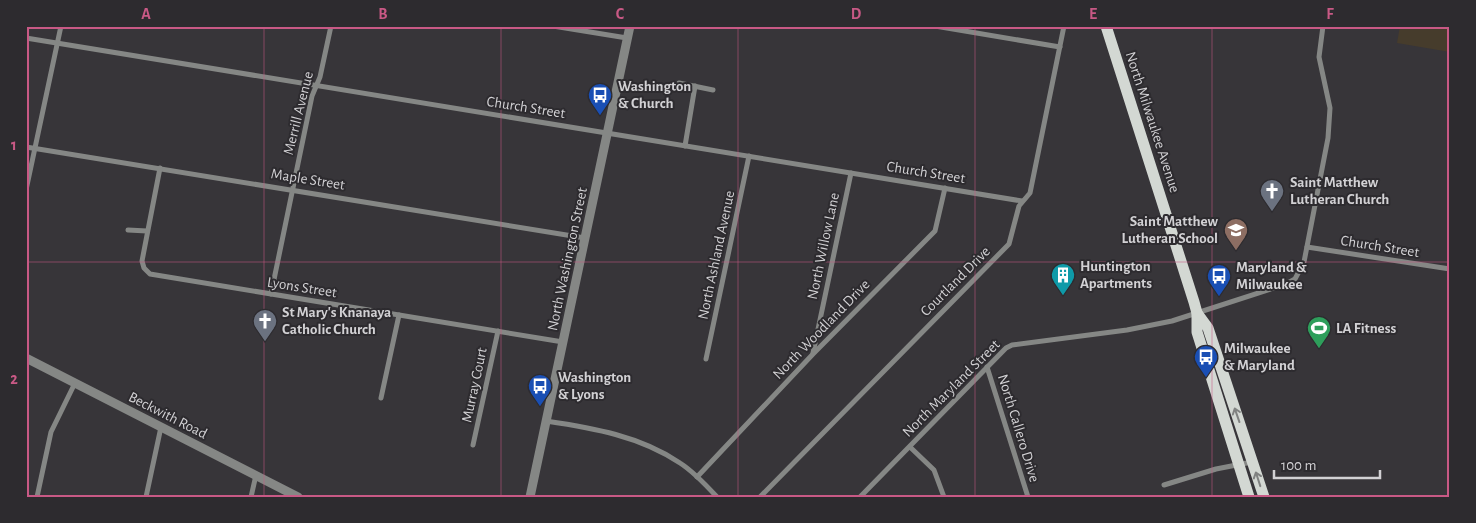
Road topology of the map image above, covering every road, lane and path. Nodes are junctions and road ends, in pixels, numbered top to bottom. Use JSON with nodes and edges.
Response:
{"nodes":[{"id":1,"x":61,"y":26,"type":"edge"},
{"id":2,"x":331,"y":26,"type":"edge"},
{"id":3,"x":552,"y":26,"type":"edge"},
{"id":4,"x":630,"y":26,"type":"edge"},
{"id":5,"x":935,"y":26,"type":"edge"},
{"id":6,"x":1064,"y":26,"type":"edge"},
{"id":7,"x":1106,"y":26,"type":"edge"},
{"id":8,"x":1323,"y":26,"type":"edge"},
{"id":9,"x":26,"y":38,"type":"edge"},
{"id":10,"x":627,"y":38,"type":"junction"},
{"id":11,"x":58,"y":43,"type":"junction"},
{"id":12,"x":1060,"y":47,"type":"junction"},
{"id":13,"x":679,"y":83,"type":"dead end"},
{"id":14,"x":316,"y":86,"type":"junction"},
{"id":15,"x":696,"y":86,"type":"junction"},
{"id":16,"x":713,"y":90,"type":"dead end"},
{"id":17,"x":607,"y":133,"type":"junction"},
{"id":18,"x":685,"y":146,"type":"junction"},
{"id":19,"x":26,"y":147,"type":"edge"},
{"id":20,"x":35,"y":149,"type":"junction"},
{"id":21,"x":749,"y":156,"type":"junction"},
{"id":22,"x":160,"y":168,"type":"junction"},
{"id":23,"x":851,"y":173,"type":"junction"},
{"id":24,"x":945,"y":188,"type":"junction"},
{"id":25,"x":293,"y":189,"type":"junction"},
{"id":26,"x":26,"y":190,"type":"edge"},
{"id":27,"x":1022,"y":201,"type":"junction"},
{"id":28,"x":128,"y":230,"type":"dead end"},
{"id":29,"x":147,"y":231,"type":"junction"},
{"id":30,"x":585,"y":238,"type":"junction"},
{"id":31,"x":1307,"y":247,"type":"junction"},
{"id":32,"x":1450,"y":270,"type":"edge"},
{"id":33,"x":271,"y":294,"type":"junction"},
{"id":34,"x":1197,"y":313,"type":"junction"},
{"id":35,"x":399,"y":315,"type":"junction"},
{"id":36,"x":498,"y":331,"type":"junction"},
{"id":37,"x":563,"y":342,"type":"junction"},
{"id":38,"x":813,"y":354,"type":"junction"},
{"id":39,"x":26,"y":358,"type":"edge"},
{"id":40,"x":706,"y":359,"type":"dead end"},
{"id":41,"x":987,"y":367,"type":"junction"},
{"id":42,"x":75,"y":383,"type":"junction"},
{"id":43,"x":381,"y":398,"type":"dead end"},
{"id":44,"x":546,"y":421,"type":"junction"},
{"id":45,"x":161,"y":426,"type":"junction"},
{"id":46,"x":473,"y":445,"type":"dead end"},
{"id":47,"x":910,"y":447,"type":"junction"},
{"id":48,"x":1252,"y":462,"type":"junction"},
{"id":49,"x":1239,"y":463,"type":"junction"},
{"id":50,"x":256,"y":475,"type":"junction"},
{"id":51,"x":697,"y":477,"type":"junction"},
{"id":52,"x":1164,"y":485,"type":"dead end"},
{"id":53,"x":37,"y":497,"type":"edge"},
{"id":54,"x":146,"y":497,"type":"edge"},
{"id":55,"x":251,"y":497,"type":"edge"},
{"id":56,"x":298,"y":497,"type":"edge"},
{"id":57,"x":530,"y":497,"type":"edge"},
{"id":58,"x":717,"y":497,"type":"edge"},
{"id":59,"x":760,"y":497,"type":"edge"},
{"id":60,"x":860,"y":497,"type":"edge"},
{"id":61,"x":944,"y":497,"type":"edge"},
{"id":62,"x":1028,"y":497,"type":"edge"},
{"id":63,"x":1249,"y":497,"type":"edge"},
{"id":64,"x":1264,"y":497,"type":"edge"}],
"edges":[{"from":1,"to":11,"type":"street"},
{"from":2,"to":14,"type":"street","name":"Merrill Avenue"},
{"from":3,"to":10,"type":"street"},
{"from":4,"to":10,"type":"street","name":"North Washington Street"},
{"from":5,"to":12,"type":"street"},
{"from":6,"to":12,"type":"street","name":"Courtland Drive"},
{"from":7,"to":34,"type":"main road","name":"North Milwaukee Avenue"},
{"from":8,"to":31,"type":"street","name":"North Maryland Street"},
{"from":9,"to":11,"type":"street","name":"Church Street"},
{"from":10,"to":17,"type":"street","name":"North Washington Street"},
{"from":11,"to":14,"type":"street","name":"Church Street"},
{"from":11,"to":20,"type":"street"},
{"from":12,"to":27,"type":"street","name":"Courtland Drive"},
{"from":13,"to":15,"type":"street"},
{"from":14,"to":17,"type":"street","name":"Church Street"},
{"from":14,"to":25,"type":"street","name":"Merrill Avenue"},
{"from":15,"to":16,"type":"street"},
{"from":15,"to":18,"type":"street"},
{"from":17,"to":18,"type":"street","name":"Church Street"},
{"from":17,"to":30,"type":"street","name":"North Washington Street"},
{"from":18,"to":21,"type":"street","name":"Church Street"},
{"from":19,"to":20,"type":"street","name":"Maple Street"},
{"from":20,"to":22,"type":"street","name":"Maple Street"},
{"from":20,"to":26,"type":"street"},
{"from":21,"to":23,"type":"street","name":"Church Street"},
{"from":21,"to":40,"type":"street","name":"North Ashland Avenue"},
{"from":22,"to":25,"type":"street","name":"Maple Street"},
{"from":22,"to":29,"type":"street"},
{"from":23,"to":24,"type":"street","name":"Church Street"},
{"from":23,"to":38,"type":"street","name":"North Willow Lane"},
{"from":24,"to":27,"type":"street","name":"Church Street"},
{"from":24,"to":38,"type":"street","name":"North Woodland Drive"},
{"from":25,"to":30,"type":"street","name":"Maple Street"},
{"from":25,"to":33,"type":"street","name":"Merrill Avenue"},
{"from":27,"to":59,"type":"street","name":"Courtland Drive"},
{"from":28,"to":29,"type":"street"},
{"from":29,"to":33,"type":"street","name":"Lyons Street"},
{"from":30,"to":37,"type":"street","name":"North Washington Street"},
{"from":31,"to":32,"type":"street","name":"Church Street"},
{"from":31,"to":34,"type":"street","name":"North Maryland Street"},
{"from":33,"to":35,"type":"street","name":"Lyons Street"},
{"from":34,"to":41,"type":"street","name":"North Maryland Street"},
{"from":48,"to":34,"type":"main road","name":"North Milwaukee Avenue","one_way":true},
{"from":34,"to":49,"type":"main road","name":"North Milwaukee Avenue"},
{"from":35,"to":36,"type":"street","name":"Lyons Street"},
{"from":35,"to":43,"type":"street"},
{"from":36,"to":37,"type":"street","name":"Lyons Street"},
{"from":36,"to":46,"type":"street","name":"Murray Court"},
{"from":37,"to":44,"type":"street","name":"North Washington Street"},
{"from":38,"to":51,"type":"street","name":"North Woodland Drive"},
{"from":39,"to":42,"type":"street","name":"Beckwith Road"},
{"from":41,"to":47,"type":"street","name":"North Maryland Street"},
{"from":41,"to":62,"type":"street","name":"North Callero Drive"},
{"from":42,"to":45,"type":"street","name":"Beckwith Road"},
{"from":42,"to":53,"type":"street"},
{"from":44,"to":51,"type":"street"},
{"from":44,"to":57,"type":"street","name":"North Washington Street"},
{"from":45,"to":50,"type":"street","name":"Beckwith Road"},
{"from":45,"to":54,"type":"street"},
{"from":47,"to":60,"type":"street","name":"North Maryland Street"},
{"from":47,"to":61,"type":"street"},
{"from":48,"to":49,"type":"street"},
{"from":64,"to":48,"type":"main road","name":"North Milwaukee Avenue","one_way":true},
{"from":49,"to":52,"type":"street"},
{"from":49,"to":63,"type":"main road","name":"North Milwaukee Avenue"},
{"from":50,"to":55,"type":"street"},
{"from":50,"to":56,"type":"street","name":"Beckwith Road"},
{"from":51,"to":58,"type":"street"}]}
